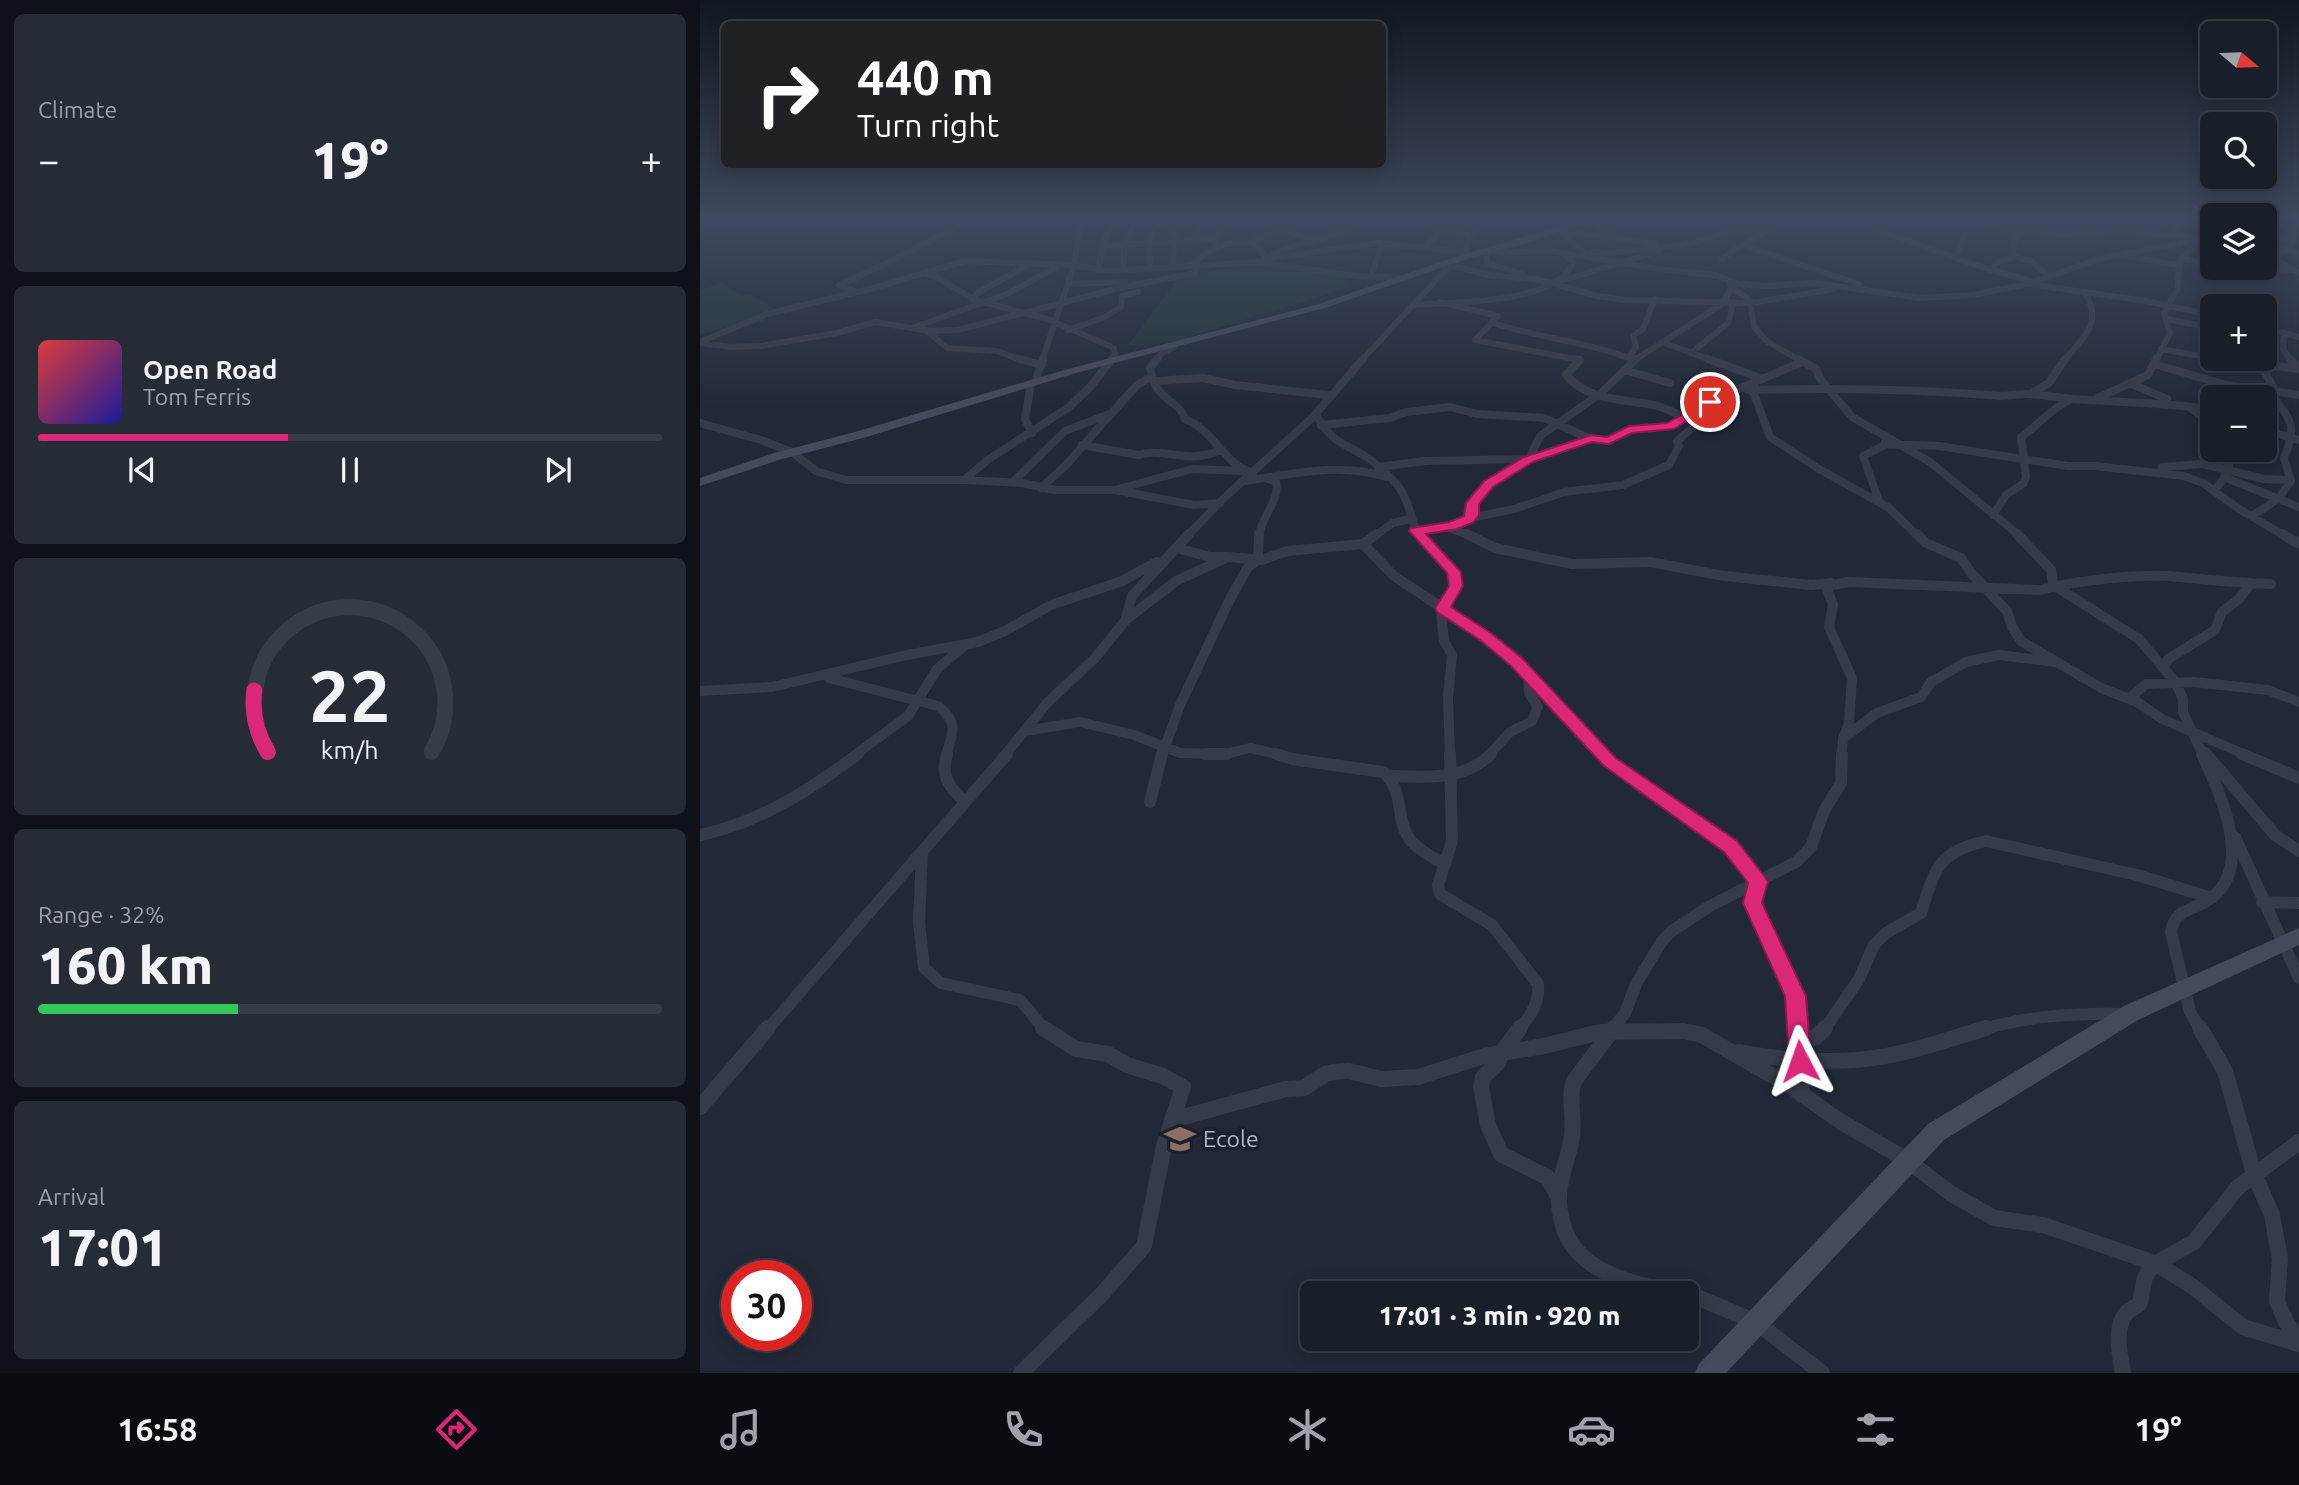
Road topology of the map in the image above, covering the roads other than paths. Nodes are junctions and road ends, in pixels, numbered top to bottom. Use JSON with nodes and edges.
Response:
{"nodes":[{"id":1,"x":841,"y":284,"type":"edge"},
{"id":2,"x":885,"y":284,"type":"edge"},
{"id":3,"x":944,"y":284,"type":"edge"},
{"id":4,"x":997,"y":284,"type":"edge"},
{"id":5,"x":1028,"y":284,"type":"edge"},
{"id":6,"x":1068,"y":284,"type":"edge"},
{"id":7,"x":1141,"y":284,"type":"edge"},
{"id":8,"x":1163,"y":284,"type":"edge"},
{"id":9,"x":1387,"y":284,"type":"edge"},
{"id":10,"x":1435,"y":284,"type":"edge"},
{"id":11,"x":1552,"y":284,"type":"edge"},
{"id":12,"x":1559,"y":284,"type":"edge"},
{"id":13,"x":1731,"y":284,"type":"junction"},
{"id":14,"x":1793,"y":284,"type":"edge"},
{"id":15,"x":1822,"y":284,"type":"edge"},
{"id":16,"x":1860,"y":284,"type":"edge"},
{"id":17,"x":2025,"y":284,"type":"edge"},
{"id":18,"x":2036,"y":284,"type":"edge"},
{"id":19,"x":2178,"y":284,"type":"edge"},
{"id":20,"x":1136,"y":285,"type":"joint"},
{"id":21,"x":1866,"y":291,"type":"junction"},
{"id":22,"x":2085,"y":292,"type":"junction"},
{"id":23,"x":858,"y":293,"type":"junction"},
{"id":24,"x":1908,"y":297,"type":"junction"},
{"id":25,"x":972,"y":299,"type":"junction"},
{"id":26,"x":1655,"y":299,"type":"junction"},
{"id":27,"x":985,"y":302,"type":"junction"},
{"id":28,"x":1440,"y":302,"type":"junction"},
{"id":29,"x":1059,"y":303,"type":"junction"},
{"id":30,"x":1728,"y":303,"type":"junction"},
{"id":31,"x":1752,"y":303,"type":"junction"},
{"id":32,"x":1415,"y":305,"type":"junction"},
{"id":33,"x":2168,"y":306,"type":"junction"},
{"id":34,"x":1026,"y":312,"type":"junction"},
{"id":35,"x":2200,"y":313,"type":"edge"},
{"id":36,"x":2166,"y":319,"type":"junction"},
{"id":37,"x":1054,"y":322,"type":"junction"},
{"id":38,"x":1493,"y":323,"type":"junction"},
{"id":39,"x":2200,"y":326,"type":"edge"},
{"id":40,"x":913,"y":328,"type":"junction"},
{"id":41,"x":1070,"y":329,"type":"junction"},
{"id":42,"x":926,"y":330,"type":"junction"},
{"id":43,"x":2277,"y":331,"type":"edge"},
{"id":44,"x":2284,"y":333,"type":"junction"},
{"id":45,"x":1051,"y":336,"type":"junction"},
{"id":46,"x":2299,"y":337,"type":"edge"},
{"id":47,"x":700,"y":342,"type":"edge"},
{"id":48,"x":1662,"y":342,"type":"junction"},
{"id":49,"x":1175,"y":346,"type":"junction"},
{"id":50,"x":2161,"y":349,"type":"junction"},
{"id":51,"x":1691,"y":353,"type":"junction"},
{"id":52,"x":2200,"y":356,"type":"edge"},
{"id":53,"x":1631,"y":359,"type":"junction"},
{"id":54,"x":1112,"y":360,"type":"junction"},
{"id":55,"x":1802,"y":362,"type":"junction"},
{"id":56,"x":2154,"y":364,"type":"junction"},
{"id":57,"x":1042,"y":365,"type":"junction"},
{"id":58,"x":2277,"y":365,"type":"edge"},
{"id":59,"x":2299,"y":369,"type":"edge"},
{"id":60,"x":1624,"y":370,"type":"junction"},
{"id":61,"x":1152,"y":379,"type":"junction"},
{"id":62,"x":1033,"y":383,"type":"junction"},
{"id":63,"x":1670,"y":383,"type":"dead end"},
{"id":64,"x":1757,"y":384,"type":"junction"},
{"id":65,"x":2131,"y":384,"type":"junction"},
{"id":66,"x":2227,"y":385,"type":"edge"},
{"id":67,"x":1829,"y":388,"type":"junction"},
{"id":68,"x":2277,"y":392,"type":"edge"},
{"id":69,"x":2026,"y":394,"type":"junction"},
{"id":70,"x":1329,"y":395,"type":"junction"},
{"id":71,"x":2299,"y":395,"type":"edge"},
{"id":72,"x":1598,"y":396,"type":"junction"},
{"id":73,"x":2071,"y":399,"type":"junction"},
{"id":74,"x":2277,"y":399,"type":"edge"},
{"id":75,"x":2095,"y":400,"type":"junction"},
{"id":76,"x":2186,"y":406,"type":"junction"},
{"id":77,"x":2200,"y":408,"type":"edge"},
{"id":78,"x":1699,"y":410,"type":"junction"},
{"id":79,"x":1112,"y":413,"type":"junction"},
{"id":80,"x":2200,"y":416,"type":"edge"},
{"id":81,"x":1686,"y":417,"type":"junction"},
{"id":82,"x":1319,"y":419,"type":"junction"},
{"id":83,"x":700,"y":423,"type":"edge"},
{"id":84,"x":1559,"y":424,"type":"junction"},
{"id":85,"x":1032,"y":433,"type":"junction"},
{"id":86,"x":2277,"y":434,"type":"edge"},
{"id":87,"x":1591,"y":439,"type":"junction"},
{"id":88,"x":1885,"y":439,"type":"junction"},
{"id":89,"x":2296,"y":439,"type":"edge"},
{"id":90,"x":1901,"y":443,"type":"junction"},
{"id":91,"x":1082,"y":445,"type":"junction"},
{"id":92,"x":1221,"y":450,"type":"junction"},
{"id":93,"x":792,"y":452,"type":"junction"},
{"id":94,"x":1529,"y":460,"type":"junction"},
{"id":95,"x":2023,"y":460,"type":"junction"},
{"id":96,"x":2226,"y":462,"type":"edge"},
{"id":97,"x":1378,"y":467,"type":"junction"},
{"id":98,"x":2138,"y":471,"type":"junction"},
{"id":99,"x":2227,"y":473,"type":"junction"},
{"id":100,"x":1248,"y":475,"type":"junction"},
{"id":101,"x":1266,"y":478,"type":"junction"},
{"id":102,"x":1389,"y":478,"type":"junction"},
{"id":103,"x":964,"y":480,"type":"junction"},
{"id":104,"x":2291,"y":480,"type":"junction"},
{"id":105,"x":700,"y":482,"type":"edge"},
{"id":106,"x":1013,"y":482,"type":"junction"},
{"id":107,"x":1041,"y":488,"type":"junction"},
{"id":108,"x":1115,"y":489,"type":"junction"},
{"id":109,"x":2214,"y":491,"type":"junction"},
{"id":110,"x":2278,"y":499,"type":"junction"},
{"id":111,"x":1879,"y":501,"type":"junction"},
{"id":112,"x":1220,"y":503,"type":"junction"},
{"id":113,"x":2299,"y":507,"type":"edge"},
{"id":114,"x":1993,"y":515,"type":"junction"},
{"id":115,"x":2252,"y":516,"type":"junction"},
{"id":116,"x":1471,"y":517,"type":"junction"},
{"id":117,"x":1410,"y":519,"type":"junction"},
{"id":118,"x":1443,"y":526,"type":"junction"},
{"id":119,"x":1416,"y":531,"type":"junction"},
{"id":120,"x":2299,"y":541,"type":"edge"},
{"id":121,"x":1363,"y":544,"type":"junction"},
{"id":122,"x":1177,"y":548,"type":"junction"},
{"id":123,"x":1228,"y":557,"type":"junction"},
{"id":124,"x":1258,"y":560,"type":"junction"},
{"id":125,"x":1830,"y":583,"type":"junction"},
{"id":126,"x":2250,"y":583,"type":"junction"},
{"id":127,"x":2271,"y":584,"type":"dead end"},
{"id":128,"x":2053,"y":585,"type":"junction"},
{"id":129,"x":1984,"y":589,"type":"junction"},
{"id":130,"x":1442,"y":608,"type":"junction"},
{"id":131,"x":1125,"y":621,"type":"junction"},
{"id":132,"x":966,"y":644,"type":"junction"},
{"id":133,"x":2061,"y":663,"type":"junction"},
{"id":134,"x":2164,"y":668,"type":"junction"},
{"id":135,"x":1528,"y":676,"type":"junction"},
{"id":136,"x":822,"y":677,"type":"junction"},
{"id":137,"x":2175,"y":682,"type":"junction"},
{"id":138,"x":700,"y":691,"type":"edge"},
{"id":139,"x":2129,"y":699,"type":"junction"},
{"id":140,"x":919,"y":701,"type":"junction"},
{"id":141,"x":2299,"y":702,"type":"edge"},
{"id":142,"x":1025,"y":731,"type":"junction"},
{"id":143,"x":2192,"y":733,"type":"junction"},
{"id":144,"x":1843,"y":738,"type":"junction"},
{"id":145,"x":1163,"y":747,"type":"junction"},
{"id":146,"x":1450,"y":775,"type":"junction"},
{"id":147,"x":1391,"y":776,"type":"junction"},
{"id":148,"x":2299,"y":778,"type":"edge"},
{"id":149,"x":965,"y":802,"type":"junction"},
{"id":150,"x":1150,"y":802,"type":"dead end"},
{"id":151,"x":2232,"y":831,"type":"junction"},
{"id":152,"x":700,"y":835,"type":"edge"},
{"id":153,"x":2299,"y":851,"type":"edge"},
{"id":154,"x":922,"y":852,"type":"junction"},
{"id":155,"x":1445,"y":864,"type":"junction"},
{"id":156,"x":1758,"y":882,"type":"junction"},
{"id":157,"x":2212,"y":898,"type":"junction"},
{"id":158,"x":2262,"y":902,"type":"junction"},
{"id":159,"x":2299,"y":902,"type":"edge"},
{"id":160,"x":2291,"y":940,"type":"edge"},
{"id":161,"x":2299,"y":978,"type":"edge"},
{"id":162,"x":2184,"y":989,"type":"junction"},
{"id":163,"x":2131,"y":1013,"type":"junction"},
{"id":164,"x":1612,"y":1031,"type":"junction"},
{"id":165,"x":1798,"y":1044,"type":"junction"},
{"id":166,"x":1730,"y":1050,"type":"junction"},
{"id":167,"x":1501,"y":1053,"type":"junction"},
{"id":168,"x":1800,"y":1061,"type":"junction"},
{"id":169,"x":1802,"y":1095,"type":"junction"},
{"id":170,"x":700,"y":1107,"type":"edge"},
{"id":171,"x":1172,"y":1120,"type":"junction"},
{"id":172,"x":2299,"y":1142,"type":"edge"},
{"id":173,"x":1907,"y":1160,"type":"junction"},
{"id":174,"x":2254,"y":1174,"type":"junction"},
{"id":175,"x":1559,"y":1198,"type":"junction"},
{"id":176,"x":2155,"y":1263,"type":"junction"},
{"id":177,"x":1623,"y":1281,"type":"edge"},
{"id":178,"x":1699,"y":1298,"type":"edge"},
{"id":179,"x":1756,"y":1322,"type":"junction"},
{"id":180,"x":2299,"y":1343,"type":"edge"},
{"id":181,"x":1021,"y":1373,"type":"edge"},
{"id":182,"x":1708,"y":1373,"type":"edge"},
{"id":183,"x":1822,"y":1373,"type":"edge"},
{"id":184,"x":2123,"y":1373,"type":"edge"}],
"edges":[{"from":1,"to":23,"type":"street"},
{"from":2,"to":23,"type":"street"},
{"from":3,"to":25,"type":"street"},
{"from":4,"to":25,"type":"street"},
{"from":5,"to":27,"type":"street"},
{"from":6,"to":29,"type":"street"},
{"from":7,"to":20,"type":"street"},
{"from":8,"to":41,"type":"street"},
{"from":9,"to":49,"type":"street"},
{"from":10,"to":32,"type":"street"},
{"from":11,"to":28,"type":"street"},
{"from":12,"to":26,"type":"street"},
{"from":13,"to":14,"type":"street"},
{"from":13,"to":30,"type":"street"},
{"from":13,"to":31,"type":"street"},
{"from":15,"to":21,"type":"street"},
{"from":16,"to":24,"type":"street"},
{"from":17,"to":24,"type":"street"},
{"from":18,"to":22,"type":"street"},
{"from":19,"to":33,"type":"street"},
{"from":20,"to":29,"type":"street"},
{"from":21,"to":24,"type":"street"},
{"from":21,"to":31,"type":"street"},
{"from":22,"to":33,"type":"street"},
{"from":22,"to":69,"type":"street"},
{"from":23,"to":47,"type":"street"},
{"from":25,"to":27,"type":"street"},
{"from":26,"to":30,"type":"street"},
{"from":26,"to":53,"type":"street"},
{"from":27,"to":34,"type":"street"},
{"from":27,"to":40,"type":"street"},
{"from":28,"to":32,"type":"street"},
{"from":28,"to":38,"type":"street"},
{"from":29,"to":34,"type":"street"},
{"from":29,"to":37,"type":"street"},
{"from":30,"to":31,"type":"street"},
{"from":30,"to":48,"type":"street"},
{"from":30,"to":51,"type":"street"},
{"from":31,"to":55,"type":"street"},
{"from":32,"to":70,"type":"street"},
{"from":33,"to":35,"type":"street"},
{"from":33,"to":36,"type":"street"},
{"from":34,"to":37,"type":"street"},
{"from":34,"to":42,"type":"street"},
{"from":36,"to":39,"type":"street"},
{"from":36,"to":50,"type":"street"},
{"from":37,"to":41,"type":"street"},
{"from":37,"to":45,"type":"street"},
{"from":38,"to":53,"type":"street"},
{"from":38,"to":72,"type":"street"},
{"from":40,"to":42,"type":"street"},
{"from":40,"to":47,"type":"street"},
{"from":41,"to":45,"type":"street"},
{"from":41,"to":54,"type":"street"},
{"from":42,"to":57,"type":"street"},
{"from":43,"to":44,"type":"street"},
{"from":44,"to":46,"type":"street"},
{"from":44,"to":59,"type":"street"},
{"from":45,"to":57,"type":"street"},
{"from":48,"to":51,"type":"street"},
{"from":48,"to":53,"type":"street"},
{"from":49,"to":54,"type":"street"},
{"from":49,"to":61,"type":"street"},
{"from":50,"to":52,"type":"street"},
{"from":50,"to":56,"type":"street"},
{"from":51,"to":64,"type":"street"},
{"from":53,"to":60,"type":"street"},
{"from":54,"to":62,"type":"street"},
{"from":54,"to":85,"type":"street"},
{"from":55,"to":64,"type":"street"},
{"from":55,"to":67,"type":"street"},
{"from":56,"to":65,"type":"street"},
{"from":56,"to":66,"type":"street"},
{"from":57,"to":62,"type":"street"},
{"from":58,"to":59,"type":"street"},
{"from":60,"to":63,"type":"street"},
{"from":60,"to":72,"type":"street"},
{"from":61,"to":70,"type":"street"},
{"from":61,"to":79,"type":"street"},
{"from":61,"to":92,"type":"street"},
{"from":62,"to":85,"type":"street"},
{"from":62,"to":93,"type":"street"},
{"from":64,"to":67,"type":"street"},
{"from":64,"to":78,"type":"street"},
{"from":64,"to":111,"type":"street"},
{"from":65,"to":75,"type":"street"},
{"from":65,"to":76,"type":"street"},
{"from":67,"to":69,"type":"street"},
{"from":67,"to":88,"type":"street"},
{"from":68,"to":71,"type":"street"},
{"from":69,"to":73,"type":"street"},
{"from":70,"to":82,"type":"street"},
{"from":72,"to":81,"type":"street"},
{"from":72,"to":84,"type":"street"},
{"from":73,"to":75,"type":"street"},
{"from":73,"to":95,"type":"street"},
{"from":74,"to":89,"type":"street"},
{"from":75,"to":76,"type":"street"},
{"from":76,"to":77,"type":"street"},
{"from":76,"to":80,"type":"street"},
{"from":78,"to":81,"type":"street"},
{"from":78,"to":116,"type":"street"},
{"from":79,"to":91,"type":"street"},
{"from":79,"to":106,"type":"street"},
{"from":81,"to":87,"type":"street"},
{"from":82,"to":84,"type":"street"},
{"from":82,"to":97,"type":"street"},
{"from":82,"to":100,"type":"street"},
{"from":83,"to":93,"type":"street"},
{"from":84,"to":87,"type":"street"},
{"from":84,"to":94,"type":"street"},
{"from":85,"to":103,"type":"street"},
{"from":86,"to":89,"type":"street"},
{"from":87,"to":94,"type":"street"},
{"from":88,"to":90,"type":"street"},
{"from":88,"to":111,"type":"street"},
{"from":89,"to":104,"type":"street"},
{"from":90,"to":95,"type":"street"},
{"from":90,"to":114,"type":"street"},
{"from":91,"to":92,"type":"street"},
{"from":91,"to":107,"type":"street"},
{"from":92,"to":100,"type":"street"},
{"from":93,"to":103,"type":"street"},
{"from":93,"to":105,"type":"street"},
{"from":94,"to":97,"type":"street"},
{"from":94,"to":116,"type":"street"},
{"from":95,"to":98,"type":"street"},
{"from":95,"to":114,"type":"street"},
{"from":96,"to":99,"type":"street"},
{"from":97,"to":102,"type":"street"},
{"from":98,"to":99,"type":"street"},
{"from":98,"to":109,"type":"street"},
{"from":99,"to":104,"type":"street"},
{"from":99,"to":109,"type":"street"},
{"from":99,"to":110,"type":"street"},
{"from":100,"to":101,"type":"street"},
{"from":100,"to":108,"type":"street"},
{"from":100,"to":112,"type":"street"},
{"from":101,"to":102,"type":"street"},
{"from":101,"to":124,"type":"street"},
{"from":102,"to":117,"type":"street"},
{"from":103,"to":106,"type":"street"},
{"from":104,"to":110,"type":"street"},
{"from":106,"to":107,"type":"street"},
{"from":107,"to":108,"type":"street"},
{"from":108,"to":112,"type":"street"},
{"from":109,"to":115,"type":"street"},
{"from":110,"to":113,"type":"street"},
{"from":110,"to":115,"type":"street"},
{"from":111,"to":129,"type":"street"},
{"from":112,"to":122,"type":"street"},
{"from":114,"to":128,"type":"street"},
{"from":115,"to":120,"type":"street"},
{"from":116,"to":118,"type":"street"},
{"from":117,"to":119,"type":"street"},
{"from":117,"to":121,"type":"street"},
{"from":118,"to":119,"type":"street"},
{"from":118,"to":125,"type":"street"},
{"from":119,"to":130,"type":"street"},
{"from":121,"to":124,"type":"street"},
{"from":121,"to":130,"type":"street"},
{"from":122,"to":123,"type":"street"},
{"from":122,"to":131,"type":"street"},
{"from":122,"to":132,"type":"street"},
{"from":123,"to":124,"type":"street"},
{"from":123,"to":131,"type":"street"},
{"from":124,"to":145,"type":"street"},
{"from":125,"to":129,"type":"street"},
{"from":125,"to":144,"type":"street"},
{"from":126,"to":127,"type":"street"},
{"from":126,"to":128,"type":"street"},
{"from":126,"to":134,"type":"street"},
{"from":128,"to":129,"type":"street"},
{"from":128,"to":134,"type":"street"},
{"from":129,"to":133,"type":"street"},
{"from":130,"to":135,"type":"street"},
{"from":130,"to":146,"type":"street"},
{"from":131,"to":142,"type":"street"},
{"from":132,"to":136,"type":"street"},
{"from":132,"to":140,"type":"street"},
{"from":133,"to":139,"type":"street"},
{"from":133,"to":144,"type":"street"},
{"from":134,"to":137,"type":"street"},
{"from":135,"to":146,"type":"street"},
{"from":135,"to":156,"type":"street"},
{"from":136,"to":138,"type":"street"},
{"from":136,"to":140,"type":"street"},
{"from":137,"to":139,"type":"street"},
{"from":137,"to":141,"type":"street"},
{"from":137,"to":143,"type":"street"},
{"from":139,"to":143,"type":"street"},
{"from":140,"to":149,"type":"street"},
{"from":140,"to":152,"type":"street"},
{"from":142,"to":145,"type":"street"},
{"from":142,"to":149,"type":"street"},
{"from":143,"to":148,"type":"street"},
{"from":143,"to":151,"type":"street"},
{"from":143,"to":153,"type":"street"},
{"from":144,"to":156,"type":"street"},
{"from":145,"to":147,"type":"street"},
{"from":145,"to":150,"type":"street"},
{"from":146,"to":147,"type":"street"},
{"from":146,"to":155,"type":"street"},
{"from":147,"to":155,"type":"street"},
{"from":149,"to":154,"type":"street"},
{"from":151,"to":157,"type":"street"},
{"from":151,"to":158,"type":"street"},
{"from":154,"to":170,"type":"street"},
{"from":154,"to":171,"type":"street"},
{"from":155,"to":167,"type":"street"},
{"from":156,"to":164,"type":"street"},
{"from":156,"to":165,"type":"street"},
{"from":157,"to":162,"type":"street"},
{"from":157,"to":165,"type":"street"},
{"from":158,"to":159,"type":"street"},
{"from":158,"to":160,"type":"street"},
{"from":160,"to":161,"type":"street"},
{"from":160,"to":162,"type":"street"},
{"from":162,"to":163,"type":"street"},
{"from":162,"to":174,"type":"street"},
{"from":163,"to":168,"type":"street"},
{"from":163,"to":173,"type":"street"},
{"from":164,"to":166,"type":"street"},
{"from":164,"to":167,"type":"street"},
{"from":164,"to":175,"type":"street"},
{"from":165,"to":168,"type":"street"},
{"from":166,"to":168,"type":"street"},
{"from":166,"to":169,"type":"street"},
{"from":167,"to":171,"type":"street"},
{"from":167,"to":175,"type":"street"},
{"from":168,"to":169,"type":"street"},
{"from":169,"to":173,"type":"street"},
{"from":171,"to":181,"type":"street"},
{"from":172,"to":174,"type":"street"},
{"from":173,"to":176,"type":"street"},
{"from":173,"to":179,"type":"street"},
{"from":174,"to":176,"type":"street"},
{"from":174,"to":180,"type":"street"},
{"from":175,"to":177,"type":"street"},
{"from":176,"to":180,"type":"street"},
{"from":176,"to":184,"type":"street"},
{"from":178,"to":179,"type":"street"},
{"from":179,"to":182,"type":"street"},
{"from":179,"to":183,"type":"street"}]}
